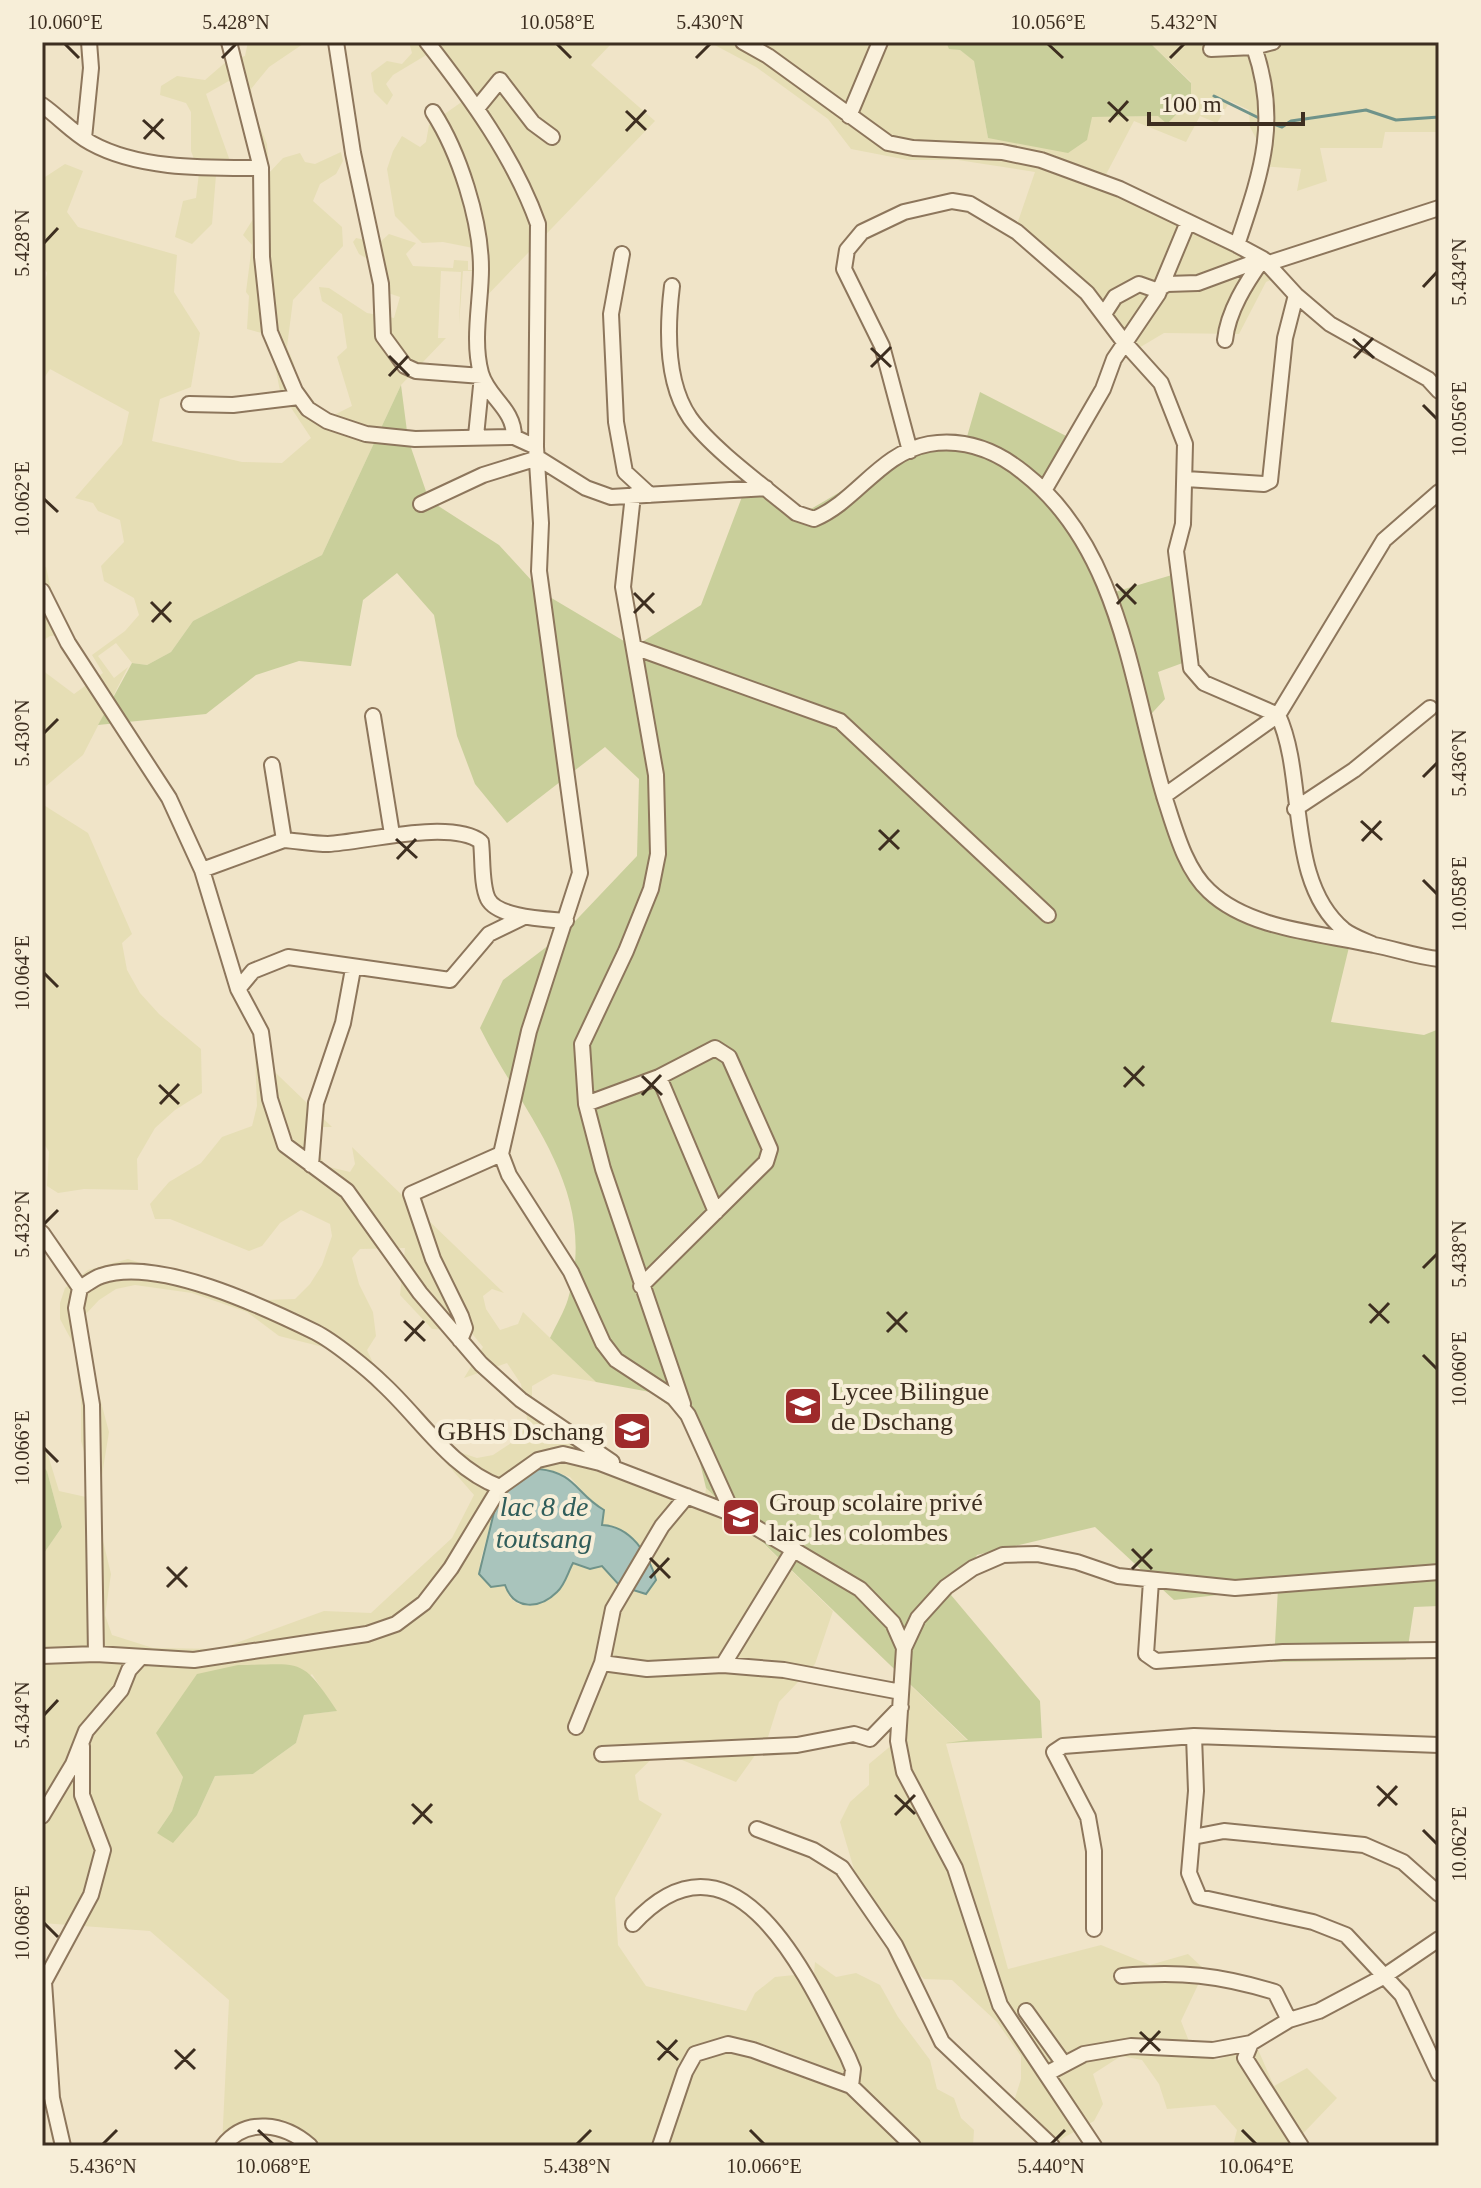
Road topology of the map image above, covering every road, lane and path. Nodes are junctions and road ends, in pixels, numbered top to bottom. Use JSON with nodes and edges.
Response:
{"nodes":[{"id":1,"x":89,"y":42,"type":"edge"},
{"id":2,"x":229,"y":42,"type":"edge"},
{"id":3,"x":336,"y":42,"type":"edge"},
{"id":4,"x":427,"y":42,"type":"edge"},
{"id":5,"x":743,"y":42,"type":"edge"},
{"id":6,"x":880,"y":42,"type":"edge"},
{"id":7,"x":1273,"y":42,"type":"edge"},
{"id":8,"x":1254,"y":47,"type":"junction"},
{"id":9,"x":1211,"y":49,"type":"dead end"},
{"id":10,"x":42,"y":105,"type":"edge"},
{"id":11,"x":478,"y":107,"type":"junction"},
{"id":12,"x":433,"y":112,"type":"dead end"},
{"id":13,"x":849,"y":116,"type":"junction"},
{"id":14,"x":552,"y":137,"type":"dead end"},
{"id":15,"x":84,"y":138,"type":"junction"},
{"id":16,"x":261,"y":168,"type":"junction"},
{"id":17,"x":1439,"y":208,"type":"edge"},
{"id":18,"x":1188,"y":222,"type":"junction"},
{"id":19,"x":1237,"y":245,"type":"junction"},
{"id":20,"x":622,"y":254,"type":"dead end"},
{"id":21,"x":1263,"y":259,"type":"junction"},
{"id":22,"x":672,"y":286,"type":"dead end"},
{"id":23,"x":1161,"y":286,"type":"junction"},
{"id":24,"x":1296,"y":295,"type":"junction"},
{"id":25,"x":1104,"y":314,"type":"junction"},
{"id":26,"x":1225,"y":340,"type":"dead end"},
{"id":27,"x":1124,"y":342,"type":"junction"},
{"id":28,"x":482,"y":376,"type":"junction"},
{"id":29,"x":1439,"y":391,"type":"edge"},
{"id":30,"x":299,"y":397,"type":"junction"},
{"id":31,"x":189,"y":404,"type":"dead end"},
{"id":32,"x":476,"y":436,"type":"junction"},
{"id":33,"x":514,"y":437,"type":"junction"},
{"id":34,"x":910,"y":451,"type":"junction"},
{"id":35,"x":537,"y":453,"type":"junction"},
{"id":36,"x":1186,"y":479,"type":"junction"},
{"id":37,"x":766,"y":488,"type":"junction"},
{"id":38,"x":1045,"y":489,"type":"junction"},
{"id":39,"x":1439,"y":492,"type":"edge"},
{"id":40,"x":633,"y":495,"type":"junction"},
{"id":41,"x":650,"y":495,"type":"junction"},
{"id":42,"x":421,"y":504,"type":"dead end"},
{"id":43,"x":42,"y":591,"type":"edge"},
{"id":44,"x":634,"y":647,"type":"junction"},
{"id":45,"x":1430,"y":708,"type":"dead end"},
{"id":46,"x":1278,"y":715,"type":"junction"},
{"id":47,"x":373,"y":716,"type":"dead end"},
{"id":48,"x":272,"y":765,"type":"dead end"},
{"id":49,"x":1164,"y":796,"type":"junction"},
{"id":50,"x":1295,"y":809,"type":"junction"},
{"id":51,"x":392,"y":834,"type":"junction"},
{"id":52,"x":284,"y":840,"type":"junction"},
{"id":53,"x":202,"y":870,"type":"junction"},
{"id":54,"x":1048,"y":915,"type":"dead end"},
{"id":55,"x":524,"y":917,"type":"junction"},
{"id":56,"x":566,"y":921,"type":"junction"},
{"id":57,"x":1372,"y":944,"type":"junction"},
{"id":58,"x":1439,"y":959,"type":"edge"},
{"id":59,"x":353,"y":969,"type":"junction"},
{"id":60,"x":238,"y":989,"type":"junction"},
{"id":61,"x":659,"y":1077,"type":"junction"},
{"id":62,"x":586,"y":1104,"type":"junction"},
{"id":63,"x":501,"y":1154,"type":"junction"},
{"id":64,"x":311,"y":1165,"type":"junction"},
{"id":65,"x":716,"y":1212,"type":"junction"},
{"id":66,"x":42,"y":1233,"type":"edge"},
{"id":67,"x":641,"y":1286,"type":"junction"},
{"id":68,"x":80,"y":1288,"type":"junction"},
{"id":69,"x":460,"y":1340,"type":"junction"},
{"id":70,"x":688,"y":1415,"type":"junction"},
{"id":71,"x":639,"y":1480,"type":"junction"},
{"id":72,"x":500,"y":1487,"type":"junction"},
{"id":73,"x":687,"y":1496,"type":"junction"},
{"id":74,"x":733,"y":1514,"type":"junction"},
{"id":75,"x":794,"y":1549,"type":"junction"},
{"id":76,"x":1439,"y":1572,"type":"edge"},
{"id":77,"x":1151,"y":1581,"type":"junction"},
{"id":78,"x":904,"y":1648,"type":"junction"},
{"id":79,"x":1439,"y":1650,"type":"edge"},
{"id":80,"x":96,"y":1654,"type":"junction"},
{"id":81,"x":42,"y":1656,"type":"edge"},
{"id":82,"x":140,"y":1658,"type":"junction"},
{"id":83,"x":602,"y":1663,"type":"junction"},
{"id":84,"x":723,"y":1665,"type":"junction"},
{"id":85,"x":901,"y":1699,"type":"junction"},
{"id":86,"x":576,"y":1727,"type":"dead end"},
{"id":87,"x":1194,"y":1736,"type":"junction"},
{"id":88,"x":1439,"y":1745,"type":"edge"},
{"id":89,"x":82,"y":1746,"type":"junction"},
{"id":90,"x":602,"y":1754,"type":"dead end"},
{"id":91,"x":42,"y":1816,"type":"edge"},
{"id":92,"x":757,"y":1829,"type":"dead end"},
{"id":93,"x":1193,"y":1837,"type":"junction"},
{"id":94,"x":1439,"y":1894,"type":"edge"},
{"id":95,"x":633,"y":1924,"type":"dead end"},
{"id":96,"x":1094,"y":1929,"type":"dead end"},
{"id":97,"x":1439,"y":1939,"type":"edge"},
{"id":98,"x":1122,"y":1976,"type":"dead end"},
{"id":99,"x":1383,"y":1977,"type":"junction"},
{"id":100,"x":1026,"y":2011,"type":"dead end"},
{"id":101,"x":1289,"y":2020,"type":"junction"},
{"id":102,"x":1251,"y":2043,"type":"junction"},
{"id":103,"x":1064,"y":2064,"type":"junction"},
{"id":104,"x":1046,"y":2074,"type":"junction"},
{"id":105,"x":1439,"y":2074,"type":"edge"},
{"id":106,"x":851,"y":2086,"type":"junction"},
{"id":107,"x":63,"y":2146,"type":"edge"},
{"id":108,"x":223,"y":2146,"type":"edge"},
{"id":109,"x":310,"y":2146,"type":"edge"},
{"id":110,"x":660,"y":2146,"type":"edge"},
{"id":111,"x":913,"y":2146,"type":"edge"},
{"id":112,"x":1052,"y":2146,"type":"edge"},
{"id":113,"x":1094,"y":2146,"type":"edge"},
{"id":114,"x":1301,"y":2146,"type":"edge"}],
"edges":[{"from":1,"to":15,"type":"street"},
{"from":2,"to":16,"type":"street"},
{"from":3,"to":28,"type":"street"},
{"from":4,"to":11,"type":"street"},
{"from":5,"to":13,"type":"street"},
{"from":6,"to":13,"type":"street"},
{"from":7,"to":8,"type":"street"},
{"from":8,"to":9,"type":"street"},
{"from":8,"to":19,"type":"street"},
{"from":10,"to":15,"type":"street"},
{"from":11,"to":14,"type":"street"},
{"from":11,"to":35,"type":"street"},
{"from":12,"to":28,"type":"street"},
{"from":13,"to":18,"type":"street"},
{"from":15,"to":16,"type":"street"},
{"from":16,"to":30,"type":"street"},
{"from":17,"to":21,"type":"street"},
{"from":18,"to":19,"type":"street"},
{"from":18,"to":23,"type":"street"},
{"from":19,"to":21,"type":"street"},
{"from":20,"to":41,"type":"street"},
{"from":21,"to":23,"type":"street"},
{"from":21,"to":24,"type":"street"},
{"from":21,"to":26,"type":"street"},
{"from":22,"to":37,"type":"street"},
{"from":23,"to":25,"type":"street"},
{"from":23,"to":27,"type":"street"},
{"from":24,"to":29,"type":"street"},
{"from":24,"to":36,"type":"street"},
{"from":25,"to":27,"type":"street"},
{"from":25,"to":34,"type":"street"},
{"from":27,"to":36,"type":"street"},
{"from":27,"to":38,"type":"street"},
{"from":28,"to":32,"type":"street"},
{"from":28,"to":33,"type":"street"},
{"from":30,"to":31,"type":"street"},
{"from":30,"to":32,"type":"street"},
{"from":32,"to":33,"type":"street"},
{"from":33,"to":35,"type":"street"},
{"from":34,"to":37,"type":"street"},
{"from":34,"to":38,"type":"street"},
{"from":35,"to":40,"type":"street"},
{"from":35,"to":42,"type":"street"},
{"from":35,"to":56,"type":"street"},
{"from":36,"to":46,"type":"street"},
{"from":37,"to":41,"type":"street"},
{"from":38,"to":49,"type":"street"},
{"from":39,"to":46,"type":"street"},
{"from":40,"to":41,"type":"street"},
{"from":40,"to":44,"type":"street"},
{"from":43,"to":53,"type":"street"},
{"from":44,"to":54,"type":"street"},
{"from":44,"to":62,"type":"street"},
{"from":45,"to":50,"type":"street"},
{"from":46,"to":49,"type":"street"},
{"from":46,"to":50,"type":"street"},
{"from":47,"to":51,"type":"street"},
{"from":48,"to":52,"type":"street"},
{"from":49,"to":57,"type":"street"},
{"from":50,"to":57,"type":"street"},
{"from":51,"to":52,"type":"street"},
{"from":51,"to":55,"type":"street"},
{"from":52,"to":53,"type":"street"},
{"from":53,"to":60,"type":"street"},
{"from":55,"to":56,"type":"street"},
{"from":55,"to":59,"type":"street"},
{"from":56,"to":63,"type":"street"},
{"from":57,"to":58,"type":"street"},
{"from":59,"to":60,"type":"street"},
{"from":59,"to":64,"type":"street"},
{"from":60,"to":64,"type":"street"},
{"from":61,"to":62,"type":"street"},
{"from":61,"to":65,"type":"street"},
{"from":61,"to":65,"type":"street"},
{"from":62,"to":67,"type":"street"},
{"from":63,"to":69,"type":"street"},
{"from":63,"to":70,"type":"street"},
{"from":64,"to":69,"type":"street"},
{"from":65,"to":67,"type":"street"},
{"from":66,"to":68,"type":"street"},
{"from":67,"to":70,"type":"street"},
{"from":68,"to":72,"type":"street"},
{"from":68,"to":80,"type":"street"},
{"from":69,"to":71,"type":"street"},
{"from":70,"to":74,"type":"street"},
{"from":71,"to":72,"type":"street"},
{"from":71,"to":73,"type":"street"},
{"from":72,"to":82,"type":"street"},
{"from":73,"to":74,"type":"street"},
{"from":73,"to":83,"type":"street"},
{"from":74,"to":75,"type":"street"},
{"from":75,"to":78,"type":"street"},
{"from":75,"to":84,"type":"street"},
{"from":76,"to":77,"type":"street"},
{"from":77,"to":78,"type":"street"},
{"from":77,"to":79,"type":"street"},
{"from":78,"to":85,"type":"street"},
{"from":80,"to":81,"type":"street"},
{"from":80,"to":82,"type":"street"},
{"from":82,"to":89,"type":"street"},
{"from":83,"to":84,"type":"street"},
{"from":83,"to":86,"type":"street"},
{"from":84,"to":85,"type":"street"},
{"from":85,"to":90,"type":"street"},
{"from":85,"to":104,"type":"street"},
{"from":87,"to":88,"type":"street"},
{"from":87,"to":93,"type":"street"},
{"from":87,"to":96,"type":"street"},
{"from":89,"to":91,"type":"street"},
{"from":89,"to":107,"type":"street"},
{"from":92,"to":112,"type":"street"},
{"from":93,"to":94,"type":"street"},
{"from":93,"to":99,"type":"street"},
{"from":95,"to":106,"type":"street"},
{"from":97,"to":99,"type":"street"},
{"from":98,"to":101,"type":"street"},
{"from":99,"to":101,"type":"street"},
{"from":99,"to":105,"type":"street"},
{"from":100,"to":103,"type":"street"},
{"from":101,"to":102,"type":"street"},
{"from":102,"to":103,"type":"street"},
{"from":102,"to":114,"type":"street"},
{"from":103,"to":104,"type":"street"},
{"from":104,"to":113,"type":"street"},
{"from":106,"to":110,"type":"street"},
{"from":106,"to":111,"type":"street"},
{"from":108,"to":109,"type":"street"}]}
